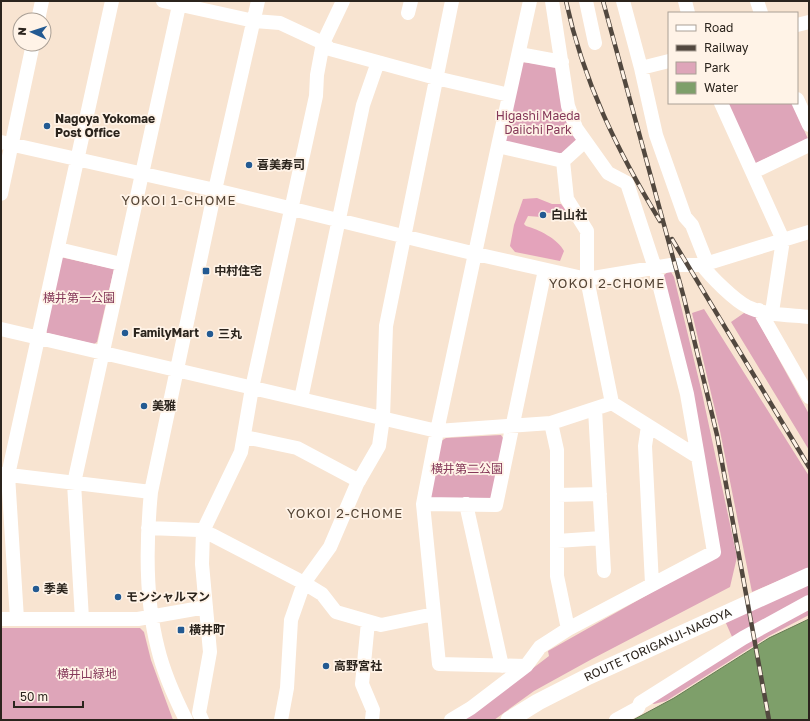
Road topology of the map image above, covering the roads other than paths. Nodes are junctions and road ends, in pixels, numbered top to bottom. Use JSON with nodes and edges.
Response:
{"nodes":[{"id":1,"x":42,"y":1,"type":"edge"},
{"id":2,"x":112,"y":1,"type":"edge"},
{"id":3,"x":163,"y":1,"type":"edge"},
{"id":4,"x":258,"y":1,"type":"edge"},
{"id":5,"x":343,"y":1,"type":"edge"},
{"id":6,"x":452,"y":1,"type":"edge"},
{"id":7,"x":530,"y":1,"type":"edge"},
{"id":8,"x":552,"y":1,"type":"edge"},
{"id":9,"x":586,"y":1,"type":"edge"},
{"id":10,"x":623,"y":1,"type":"edge"},
{"id":11,"x":685,"y":1,"type":"edge"},
{"id":12,"x":757,"y":1,"type":"edge"},
{"id":13,"x":180,"y":3,"type":"edge"},
{"id":14,"x":40,"y":12,"type":"edge"},
{"id":15,"x":688,"y":12,"type":"edge"},
{"id":16,"x":761,"y":12,"type":"edge"},
{"id":17,"x":254,"y":21,"type":"junction"},
{"id":18,"x":809,"y":22,"type":"edge"},
{"id":19,"x":798,"y":25,"type":"edge"},
{"id":20,"x":323,"y":43,"type":"junction"},
{"id":21,"x":595,"y":43,"type":"dead end"},
{"id":22,"x":31,"y":52,"type":"edge"},
{"id":23,"x":519,"y":54,"type":"junction"},
{"id":24,"x":668,"y":61,"type":"edge"},
{"id":25,"x":378,"y":62,"type":"junction"},
{"id":26,"x":562,"y":62,"type":"junction"},
{"id":27,"x":641,"y":68,"type":"junction"},
{"id":28,"x":436,"y":78,"type":"junction"},
{"id":29,"x":509,"y":95,"type":"junction"},
{"id":30,"x":798,"y":101,"type":"edge"},
{"id":31,"x":721,"y":104,"type":"edge"},
{"id":32,"x":809,"y":125,"type":"edge"},
{"id":33,"x":585,"y":141,"type":"junction"},
{"id":34,"x":6,"y":144,"type":"edge"},
{"id":35,"x":809,"y":145,"type":"edge"},
{"id":36,"x":498,"y":146,"type":"junction"},
{"id":37,"x":77,"y":159,"type":"junction"},
{"id":38,"x":563,"y":161,"type":"junction"},
{"id":39,"x":753,"y":172,"type":"junction"},
{"id":40,"x":141,"y":174,"type":"junction"},
{"id":41,"x":215,"y":190,"type":"junction"},
{"id":42,"x":1,"y":194,"type":"edge"},
{"id":43,"x":291,"y":209,"type":"junction"},
{"id":44,"x":339,"y":220,"type":"junction"},
{"id":45,"x":809,"y":232,"type":"edge"},
{"id":46,"x":405,"y":236,"type":"junction"},
{"id":47,"x":784,"y":240,"type":"junction"},
{"id":48,"x":58,"y":249,"type":"junction"},
{"id":49,"x":476,"y":254,"type":"junction"},
{"id":50,"x":121,"y":264,"type":"junction"},
{"id":51,"x":705,"y":264,"type":"junction"},
{"id":52,"x":656,"y":268,"type":"junction"},
{"id":53,"x":545,"y":270,"type":"junction"},
{"id":54,"x":587,"y":279,"type":"junction"},
{"id":55,"x":766,"y":311,"type":"junction"},
{"id":56,"x":809,"y":317,"type":"edge"},
{"id":57,"x":1,"y":329,"type":"edge"},
{"id":58,"x":38,"y":337,"type":"junction"},
{"id":59,"x":103,"y":353,"type":"junction"},
{"id":60,"x":178,"y":369,"type":"junction"},
{"id":61,"x":252,"y":388,"type":"junction"},
{"id":62,"x":809,"y":396,"type":"edge"},
{"id":63,"x":301,"y":399,"type":"junction"},
{"id":64,"x":612,"y":404,"type":"junction"},
{"id":65,"x":595,"y":409,"type":"junction"},
{"id":66,"x":382,"y":418,"type":"junction"},
{"id":67,"x":551,"y":423,"type":"junction"},
{"id":68,"x":513,"y":426,"type":"junction"},
{"id":69,"x":648,"y":426,"type":"junction"},
{"id":70,"x":437,"y":431,"type":"junction"},
{"id":71,"x":245,"y":437,"type":"junction"},
{"id":72,"x":698,"y":458,"type":"junction"},
{"id":73,"x":4,"y":474,"type":"edge"},
{"id":74,"x":359,"y":481,"type":"junction"},
{"id":75,"x":74,"y":483,"type":"junction"},
{"id":76,"x":151,"y":492,"type":"junction"},
{"id":77,"x":600,"y":494,"type":"junction"},
{"id":78,"x":557,"y":495,"type":"junction"},
{"id":79,"x":423,"y":504,"type":"junction"},
{"id":80,"x":466,"y":504,"type":"junction"},
{"id":81,"x":148,"y":528,"type":"junction"},
{"id":82,"x":203,"y":531,"type":"junction"},
{"id":83,"x":602,"y":538,"type":"junction"},
{"id":84,"x":557,"y":541,"type":"junction"},
{"id":85,"x":604,"y":571,"type":"dead end"},
{"id":86,"x":809,"y":576,"type":"edge"},
{"id":87,"x":304,"y":583,"type":"junction"},
{"id":88,"x":652,"y":584,"type":"junction"},
{"id":89,"x":809,"y":602,"type":"edge"},
{"id":90,"x":206,"y":607,"type":"junction"},
{"id":91,"x":434,"y":614,"type":"junction"},
{"id":92,"x":153,"y":618,"type":"junction"},
{"id":93,"x":1,"y":619,"type":"edge"},
{"id":94,"x":17,"y":619,"type":"junction"},
{"id":95,"x":82,"y":619,"type":"junction"},
{"id":96,"x":368,"y":622,"type":"junction"},
{"id":97,"x":568,"y":629,"type":"junction"},
{"id":98,"x":502,"y":666,"type":"junction"},
{"id":99,"x":526,"y":666,"type":"junction"},
{"id":100,"x":186,"y":720,"type":"edge"},
{"id":101,"x":202,"y":720,"type":"edge"},
{"id":102,"x":281,"y":720,"type":"edge"},
{"id":103,"x":372,"y":720,"type":"edge"},
{"id":104,"x":451,"y":720,"type":"edge"},
{"id":105,"x":509,"y":720,"type":"edge"},
{"id":106,"x":616,"y":720,"type":"edge"}],
"edges":[{"from":1,"to":14,"type":"street"},
{"from":2,"to":37,"type":"street"},
{"from":3,"to":13,"type":"street"},
{"from":4,"to":17,"type":"street"},
{"from":5,"to":20,"type":"street"},
{"from":6,"to":28,"type":"street"},
{"from":7,"to":23,"type":"street"},
{"from":8,"to":26,"type":"street"},
{"from":9,"to":21,"type":"street"},
{"from":10,"to":27,"type":"street"},
{"from":11,"to":15,"type":"street"},
{"from":12,"to":16,"type":"street"},
{"from":13,"to":17,"type":"street"},
{"from":13,"to":40,"type":"street"},
{"from":17,"to":20,"type":"street"},
{"from":17,"to":41,"type":"street"},
{"from":18,"to":19,"type":"street"},
{"from":20,"to":25,"type":"street"},
{"from":20,"to":43,"type":"street"},
{"from":22,"to":34,"type":"street"},
{"from":23,"to":26,"type":"street"},
{"from":23,"to":29,"type":"street"},
{"from":24,"to":27,"type":"street"},
{"from":25,"to":28,"type":"street"},
{"from":25,"to":44,"type":"street"},
{"from":26,"to":33,"type":"street"},
{"from":27,"to":51,"type":"street"},
{"from":28,"to":29,"type":"street"},
{"from":28,"to":46,"type":"street"},
{"from":29,"to":36,"type":"street"},
{"from":30,"to":32,"type":"street"},
{"from":31,"to":39,"type":"street"},
{"from":33,"to":38,"type":"street"},
{"from":33,"to":52,"type":"street"},
{"from":34,"to":37,"type":"street"},
{"from":34,"to":42,"type":"street"},
{"from":35,"to":39,"type":"street"},
{"from":36,"to":38,"type":"street"},
{"from":36,"to":49,"type":"street"},
{"from":37,"to":40,"type":"street"},
{"from":37,"to":48,"type":"street"},
{"from":38,"to":54,"type":"street"},
{"from":39,"to":47,"type":"street"},
{"from":40,"to":41,"type":"street"},
{"from":40,"to":50,"type":"street"},
{"from":41,"to":43,"type":"street"},
{"from":41,"to":60,"type":"street"},
{"from":43,"to":44,"type":"street"},
{"from":43,"to":61,"type":"street"},
{"from":44,"to":46,"type":"street"},
{"from":44,"to":63,"type":"street"},
{"from":45,"to":47,"type":"street"},
{"from":46,"to":49,"type":"street"},
{"from":46,"to":66,"type":"street"},
{"from":47,"to":51,"type":"street"},
{"from":47,"to":55,"type":"street"},
{"from":48,"to":50,"type":"street"},
{"from":48,"to":58,"type":"street"},
{"from":49,"to":53,"type":"street"},
{"from":49,"to":70,"type":"street"},
{"from":50,"to":59,"type":"street"},
{"from":51,"to":52,"type":"street"},
{"from":51,"to":55,"type":"street"},
{"from":52,"to":54,"type":"street"},
{"from":52,"to":72,"type":"street"},
{"from":53,"to":54,"type":"street"},
{"from":53,"to":68,"type":"street"},
{"from":54,"to":64,"type":"street"},
{"from":55,"to":56,"type":"street"},
{"from":55,"to":62,"type":"street"},
{"from":57,"to":58,"type":"street"},
{"from":58,"to":59,"type":"street"},
{"from":58,"to":73,"type":"street"},
{"from":59,"to":60,"type":"street"},
{"from":59,"to":75,"type":"street"},
{"from":60,"to":61,"type":"street"},
{"from":60,"to":76,"type":"street"},
{"from":61,"to":63,"type":"street"},
{"from":61,"to":71,"type":"street"},
{"from":63,"to":66,"type":"street"},
{"from":64,"to":65,"type":"street"},
{"from":64,"to":69,"type":"street"},
{"from":65,"to":67,"type":"street"},
{"from":65,"to":77,"type":"street"},
{"from":66,"to":70,"type":"street"},
{"from":66,"to":74,"type":"street"},
{"from":67,"to":68,"type":"street"},
{"from":67,"to":78,"type":"street"},
{"from":68,"to":70,"type":"street"},
{"from":68,"to":80,"type":"street"},
{"from":69,"to":72,"type":"street"},
{"from":69,"to":88,"type":"street"},
{"from":70,"to":79,"type":"street"},
{"from":71,"to":74,"type":"street"},
{"from":71,"to":82,"type":"street"},
{"from":72,"to":88,"type":"street"},
{"from":73,"to":75,"type":"street"},
{"from":73,"to":94,"type":"street"},
{"from":74,"to":87,"type":"street"},
{"from":75,"to":76,"type":"street"},
{"from":75,"to":95,"type":"street"},
{"from":76,"to":81,"type":"street"},
{"from":77,"to":78,"type":"street"},
{"from":77,"to":83,"type":"street"},
{"from":78,"to":84,"type":"street"},
{"from":79,"to":80,"type":"street"},
{"from":79,"to":91,"type":"street"},
{"from":80,"to":98,"type":"street"},
{"from":81,"to":82,"type":"street"},
{"from":81,"to":92,"type":"street"},
{"from":82,"to":87,"type":"street"},
{"from":82,"to":90,"type":"street"},
{"from":83,"to":84,"type":"street"},
{"from":83,"to":85,"type":"street"},
{"from":84,"to":97,"type":"street"},
{"from":86,"to":105,"type":"main road","name":"ROUTE TORIGANJI-NAGOYA"},
{"from":87,"to":96,"type":"street"},
{"from":87,"to":102,"type":"street"},
{"from":88,"to":97,"type":"street"},
{"from":89,"to":106,"type":"street"},
{"from":90,"to":92,"type":"street"},
{"from":90,"to":101,"type":"street"},
{"from":91,"to":96,"type":"street"},
{"from":91,"to":98,"type":"street"},
{"from":92,"to":95,"type":"street"},
{"from":92,"to":100,"type":"street"},
{"from":93,"to":94,"type":"street"},
{"from":94,"to":95,"type":"street"},
{"from":96,"to":103,"type":"street"},
{"from":97,"to":99,"type":"street"},
{"from":98,"to":99,"type":"street"},
{"from":99,"to":104,"type":"street"}]}
